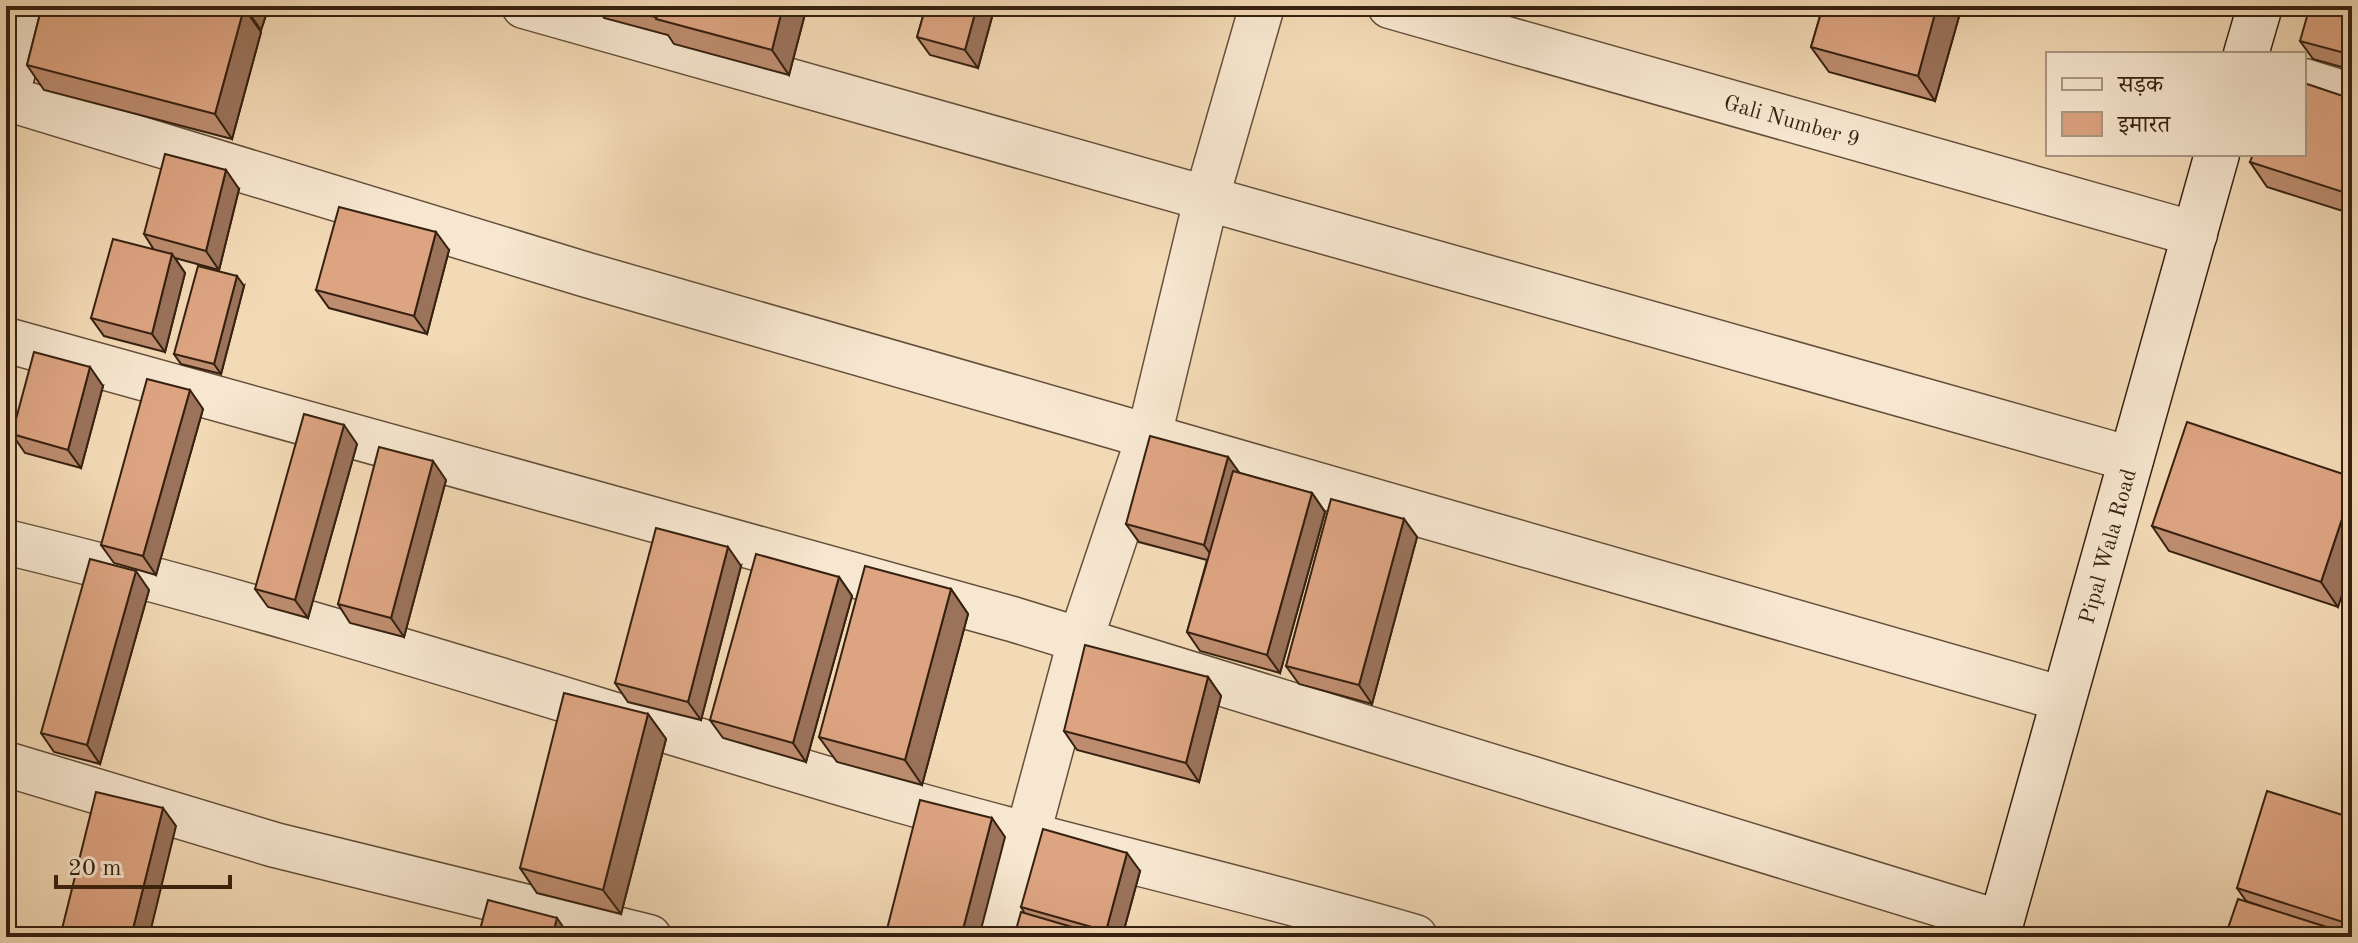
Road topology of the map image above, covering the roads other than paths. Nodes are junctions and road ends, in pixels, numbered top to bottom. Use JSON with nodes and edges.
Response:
{"nodes":[{"id":1,"x":32,"y":6,"type":"edge"},
{"id":2,"x":524,"y":6,"type":"edge"},
{"id":3,"x":1262,"y":6,"type":"edge"},
{"id":4,"x":1390,"y":6,"type":"edge"},
{"id":5,"x":2260,"y":6,"type":"edge"},
{"id":6,"x":2247,"y":52,"type":"edge"},
{"id":7,"x":2306,"y":82,"type":"edge"},
{"id":8,"x":2352,"y":96,"type":"edge"},
{"id":9,"x":6,"y":98,"type":"edge"},
{"id":10,"x":2216,"y":156,"type":"edge"},
{"id":11,"x":1206,"y":200,"type":"junction"},
{"id":12,"x":2195,"y":234,"type":"junction"},
{"id":13,"x":6,"y":340,"type":"edge"},
{"id":14,"x":1149,"y":436,"type":"junction"},
{"id":15,"x":2131,"y":459,"type":"junction"},
{"id":16,"x":6,"y":542,"type":"edge"},
{"id":17,"x":1080,"y":641,"type":"junction"},
{"id":18,"x":2063,"y":699,"type":"junction"},
{"id":19,"x":6,"y":764,"type":"edge"},
{"id":20,"x":1030,"y":834,"type":"junction"},
{"id":21,"x":1999,"y":930,"type":"edge"},
{"id":22,"x":649,"y":937,"type":"edge"},
{"id":23,"x":1000,"y":937,"type":"edge"},
{"id":24,"x":1415,"y":937,"type":"edge"}],
"edges":[{"from":1,"to":9,"type":"street"},
{"from":2,"to":11,"type":"street"},
{"from":3,"to":11,"type":"street"},
{"from":4,"to":12,"type":"street","name":"Gali Number 9"},
{"from":5,"to":6,"type":"street"},
{"from":7,"to":8,"type":"street"},
{"from":9,"to":14,"type":"street"},
{"from":10,"to":12,"type":"street","name":"Pipal Wala Road"},
{"from":11,"to":14,"type":"street"},
{"from":11,"to":15,"type":"street"},
{"from":12,"to":15,"type":"street","name":"Pipal Wala Road"},
{"from":13,"to":17,"type":"street"},
{"from":14,"to":17,"type":"street"},
{"from":14,"to":18,"type":"street"},
{"from":15,"to":18,"type":"street","name":"Pipal Wala Road"},
{"from":16,"to":20,"type":"street"},
{"from":17,"to":20,"type":"street"},
{"from":17,"to":21,"type":"street"},
{"from":18,"to":21,"type":"street","name":"Pipal Wala Road"},
{"from":19,"to":22,"type":"street"},
{"from":20,"to":23,"type":"street"},
{"from":20,"to":24,"type":"street"}]}
